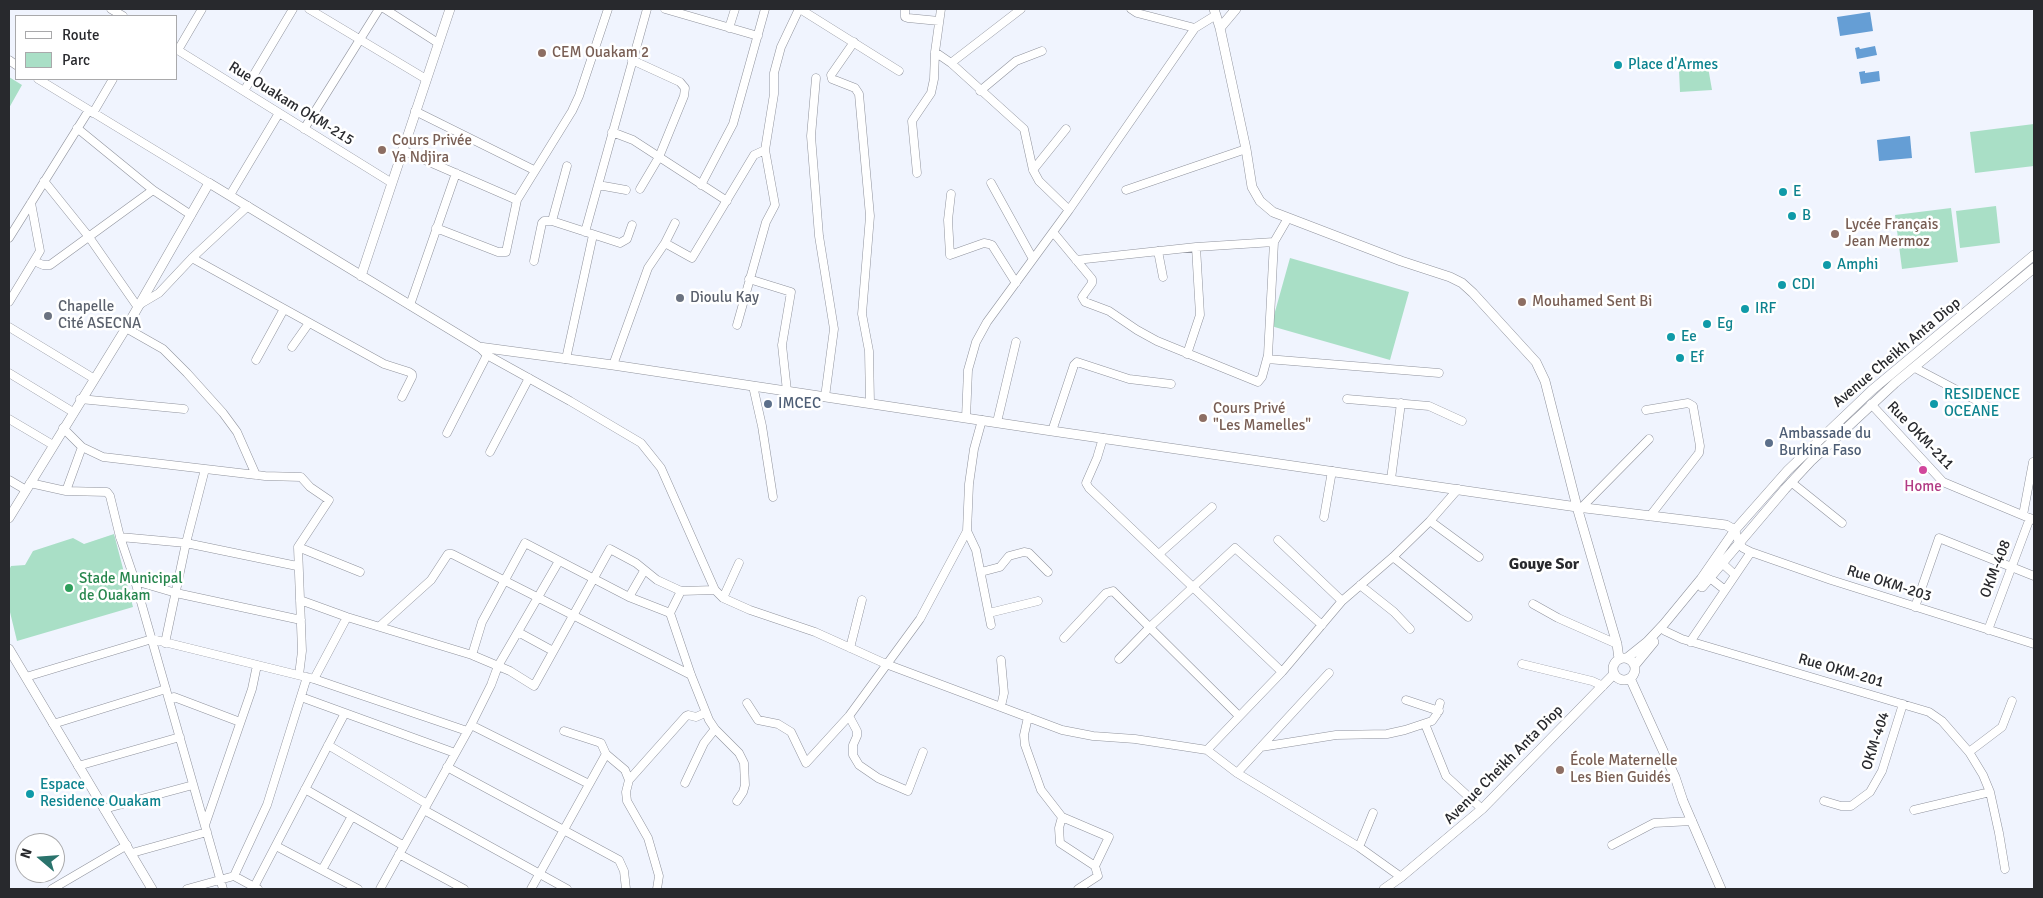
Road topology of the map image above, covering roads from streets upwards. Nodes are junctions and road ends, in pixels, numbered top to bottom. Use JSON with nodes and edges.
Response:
{"nodes":[{"id":1,"x":202,"y":9,"type":"edge"},
{"id":2,"x":293,"y":9,"type":"edge"},
{"id":3,"x":309,"y":9,"type":"edge"},
{"id":4,"x":380,"y":9,"type":"edge"},
{"id":5,"x":385,"y":9,"type":"edge"},
{"id":6,"x":450,"y":9,"type":"edge"},
{"id":7,"x":608,"y":9,"type":"edge"},
{"id":8,"x":647,"y":9,"type":"edge"},
{"id":9,"x":665,"y":9,"type":"edge"},
{"id":10,"x":735,"y":9,"type":"edge"},
{"id":11,"x":765,"y":9,"type":"edge"},
{"id":12,"x":800,"y":9,"type":"edge"},
{"id":13,"x":905,"y":9,"type":"edge"},
{"id":14,"x":941,"y":9,"type":"edge"},
{"id":15,"x":1021,"y":9,"type":"edge"},
{"id":16,"x":1131,"y":9,"type":"edge"},
{"id":17,"x":1236,"y":9,"type":"edge"},
{"id":18,"x":674,"y":10,"type":"edge"},
{"id":19,"x":1215,"y":12,"type":"edge"},
{"id":20,"x":940,"y":21,"type":"junction"},
{"id":21,"x":729,"y":28,"type":"junction"},
{"id":22,"x":1195,"y":28,"type":"junction"},
{"id":23,"x":1220,"y":28,"type":"junction"},
{"id":24,"x":758,"y":36,"type":"junction"},
{"id":25,"x":360,"y":40,"type":"junction"},
{"id":26,"x":854,"y":42,"type":"junction"},
{"id":27,"x":438,"y":43,"type":"junction"},
{"id":28,"x":178,"y":48,"type":"edge"},
{"id":29,"x":178,"y":51,"type":"edge"},
{"id":30,"x":1042,"y":51,"type":"dead end"},
{"id":31,"x":935,"y":52,"type":"junction"},
{"id":32,"x":632,"y":60,"type":"junction"},
{"id":33,"x":951,"y":63,"type":"junction"},
{"id":34,"x":899,"y":71,"type":"dead end"},
{"id":35,"x":816,"y":78,"type":"dead end"},
{"id":36,"x":426,"y":79,"type":"junction"},
{"id":37,"x":40,"y":80,"type":"edge"},
{"id":38,"x":113,"y":80,"type":"edge"},
{"id":39,"x":244,"y":91,"type":"junction"},
{"id":40,"x":980,"y":91,"type":"junction"},
{"id":41,"x":91,"y":111,"type":"junction"},
{"id":42,"x":415,"y":111,"type":"junction"},
{"id":43,"x":279,"y":113,"type":"junction"},
{"id":44,"x":77,"y":128,"type":"junction"},
{"id":45,"x":304,"y":129,"type":"junction"},
{"id":46,"x":1066,"y":129,"type":"dead end"},
{"id":47,"x":612,"y":132,"type":"junction"},
{"id":48,"x":1246,"y":149,"type":"junction"},
{"id":49,"x":402,"y":150,"type":"junction"},
{"id":50,"x":765,"y":150,"type":"junction"},
{"id":51,"x":659,"y":157,"type":"junction"},
{"id":52,"x":567,"y":166,"type":"dead end"},
{"id":53,"x":534,"y":170,"type":"junction"},
{"id":54,"x":1034,"y":170,"type":"junction"},
{"id":55,"x":456,"y":172,"type":"junction"},
{"id":56,"x":917,"y":173,"type":"dead end"},
{"id":57,"x":44,"y":181,"type":"junction"},
{"id":58,"x":208,"y":183,"type":"junction"},
{"id":59,"x":392,"y":183,"type":"junction"},
{"id":60,"x":991,"y":183,"type":"dead end"},
{"id":61,"x":598,"y":185,"type":"junction"},
{"id":62,"x":701,"y":185,"type":"junction"},
{"id":63,"x":640,"y":189,"type":"dead end"},
{"id":64,"x":153,"y":190,"type":"junction"},
{"id":65,"x":626,"y":190,"type":"dead end"},
{"id":66,"x":1126,"y":190,"type":"dead end"},
{"id":67,"x":951,"y":194,"type":"dead end"},
{"id":68,"x":230,"y":195,"type":"junction"},
{"id":69,"x":516,"y":200,"type":"junction"},
{"id":70,"x":726,"y":201,"type":"junction"},
{"id":71,"x":31,"y":202,"type":"junction"},
{"id":72,"x":248,"y":206,"type":"junction"},
{"id":73,"x":1069,"y":210,"type":"junction"},
{"id":74,"x":191,"y":215,"type":"junction"},
{"id":75,"x":1288,"y":218,"type":"junction"},
{"id":76,"x":552,"y":221,"type":"junction"},
{"id":77,"x":675,"y":223,"type":"dead end"},
{"id":78,"x":632,"y":225,"type":"dead end"},
{"id":79,"x":436,"y":228,"type":"junction"},
{"id":80,"x":584,"y":232,"type":"junction"},
{"id":81,"x":1052,"y":232,"type":"junction"},
{"id":82,"x":593,"y":235,"type":"junction"},
{"id":83,"x":89,"y":237,"type":"junction"},
{"id":84,"x":9,"y":238,"type":"edge"},
{"id":85,"x":1274,"y":242,"type":"junction"},
{"id":86,"x":665,"y":243,"type":"junction"},
{"id":87,"x":1196,"y":246,"type":"junction"},
{"id":88,"x":1158,"y":251,"type":"junction"},
{"id":89,"x":2034,"y":255,"type":"edge"},
{"id":90,"x":192,"y":258,"type":"junction"},
{"id":91,"x":1033,"y":259,"type":"junction"},
{"id":92,"x":34,"y":260,"type":"junction"},
{"id":93,"x":1076,"y":260,"type":"junction"},
{"id":94,"x":534,"y":261,"type":"dead end"},
{"id":95,"x":2034,"y":268,"type":"edge"},
{"id":96,"x":361,"y":276,"type":"junction"},
{"id":97,"x":1163,"y":277,"type":"dead end"},
{"id":98,"x":749,"y":280,"type":"junction"},
{"id":99,"x":1016,"y":283,"type":"junction"},
{"id":100,"x":9,"y":302,"type":"edge"},
{"id":101,"x":410,"y":305,"type":"junction"},
{"id":102,"x":137,"y":306,"type":"junction"},
{"id":103,"x":284,"y":309,"type":"junction"},
{"id":104,"x":309,"y":323,"type":"junction"},
{"id":105,"x":737,"y":325,"type":"dead end"},
{"id":106,"x":9,"y":327,"type":"edge"},
{"id":107,"x":126,"y":328,"type":"junction"},
{"id":108,"x":1016,"y":342,"type":"dead end"},
{"id":109,"x":292,"y":347,"type":"dead end"},
{"id":110,"x":479,"y":347,"type":"junction"},
{"id":111,"x":1187,"y":354,"type":"junction"},
{"id":112,"x":487,"y":355,"type":"junction"},
{"id":113,"x":566,"y":358,"type":"junction"},
{"id":114,"x":1267,"y":359,"type":"junction"},
{"id":115,"x":256,"y":360,"type":"dead end"},
{"id":116,"x":613,"y":364,"type":"junction"},
{"id":117,"x":1915,"y":368,"type":"junction"},
{"id":118,"x":9,"y":373,"type":"edge"},
{"id":119,"x":1439,"y":373,"type":"dead end"},
{"id":120,"x":93,"y":378,"type":"junction"},
{"id":121,"x":529,"y":378,"type":"junction"},
{"id":122,"x":1171,"y":384,"type":"dead end"},
{"id":123,"x":753,"y":386,"type":"junction"},
{"id":124,"x":787,"y":391,"type":"junction"},
{"id":125,"x":402,"y":397,"type":"dead end"},
{"id":126,"x":825,"y":397,"type":"junction"},
{"id":127,"x":80,"y":399,"type":"junction"},
{"id":128,"x":1347,"y":399,"type":"dead end"},
{"id":129,"x":870,"y":403,"type":"junction"},
{"id":130,"x":1401,"y":403,"type":"junction"},
{"id":131,"x":1870,"y":404,"type":"junction"},
{"id":132,"x":1987,"y":406,"type":"dead end"},
{"id":133,"x":184,"y":409,"type":"dead end"},
{"id":134,"x":1646,"y":410,"type":"dead end"},
{"id":135,"x":73,"y":412,"type":"junction"},
{"id":136,"x":966,"y":418,"type":"junction"},
{"id":137,"x":9,"y":419,"type":"edge"},
{"id":138,"x":982,"y":420,"type":"junction"},
{"id":139,"x":1462,"y":421,"type":"dead end"},
{"id":140,"x":998,"y":422,"type":"junction"},
{"id":141,"x":63,"y":428,"type":"junction"},
{"id":142,"x":1052,"y":431,"type":"junction"},
{"id":143,"x":447,"y":433,"type":"dead end"},
{"id":144,"x":1103,"y":438,"type":"junction"},
{"id":145,"x":1649,"y":439,"type":"dead end"},
{"id":146,"x":53,"y":445,"type":"junction"},
{"id":147,"x":82,"y":448,"type":"junction"},
{"id":148,"x":490,"y":452,"type":"dead end"},
{"id":149,"x":2033,"y":462,"type":"dead end"},
{"id":150,"x":205,"y":469,"type":"junction"},
{"id":151,"x":1332,"y":471,"type":"junction"},
{"id":152,"x":256,"y":475,"type":"junction"},
{"id":153,"x":1391,"y":479,"type":"junction"},
{"id":154,"x":9,"y":480,"type":"edge"},
{"id":155,"x":1791,"y":482,"type":"junction"},
{"id":156,"x":28,"y":487,"type":"junction"},
{"id":157,"x":1458,"y":489,"type":"junction"},
{"id":158,"x":66,"y":491,"type":"junction"},
{"id":159,"x":774,"y":496,"type":"dead end"},
{"id":160,"x":1212,"y":507,"type":"dead end"},
{"id":161,"x":1580,"y":507,"type":"junction"},
{"id":162,"x":1650,"y":516,"type":"junction"},
{"id":163,"x":1324,"y":517,"type":"dead end"},
{"id":164,"x":9,"y":518,"type":"edge"},
{"id":165,"x":2029,"y":518,"type":"edge"},
{"id":166,"x":1430,"y":521,"type":"junction"},
{"id":167,"x":1842,"y":523,"type":"dead end"},
{"id":168,"x":1735,"y":530,"type":"junction"},
{"id":169,"x":967,"y":531,"type":"junction"},
{"id":170,"x":120,"y":537,"type":"junction"},
{"id":171,"x":1278,"y":540,"type":"dead end"},
{"id":172,"x":186,"y":543,"type":"junction"},
{"id":173,"x":1739,"y":543,"type":"junction"},
{"id":174,"x":298,"y":547,"type":"junction"},
{"id":175,"x":1751,"y":552,"type":"junction"},
{"id":176,"x":1158,"y":554,"type":"junction"},
{"id":177,"x":1393,"y":557,"type":"junction"},
{"id":178,"x":1479,"y":557,"type":"dead end"},
{"id":179,"x":559,"y":561,"type":"junction"},
{"id":180,"x":739,"y":563,"type":"dead end"},
{"id":181,"x":1722,"y":564,"type":"junction"},
{"id":182,"x":297,"y":566,"type":"junction"},
{"id":183,"x":2012,"y":567,"type":"junction"},
{"id":184,"x":644,"y":571,"type":"junction"},
{"id":185,"x":360,"y":572,"type":"dead end"},
{"id":186,"x":981,"y":572,"type":"junction"},
{"id":187,"x":1048,"y":572,"type":"dead end"},
{"id":188,"x":1735,"y":575,"type":"junction"},
{"id":189,"x":2034,"y":576,"type":"edge"},
{"id":190,"x":593,"y":578,"type":"junction"},
{"id":191,"x":1710,"y":578,"type":"junction"},
{"id":192,"x":135,"y":580,"type":"junction"},
{"id":193,"x":504,"y":580,"type":"junction"},
{"id":194,"x":1360,"y":585,"type":"junction"},
{"id":195,"x":1192,"y":587,"type":"junction"},
{"id":196,"x":715,"y":590,"type":"junction"},
{"id":197,"x":1725,"y":590,"type":"junction"},
{"id":198,"x":680,"y":591,"type":"junction"},
{"id":199,"x":176,"y":593,"type":"junction"},
{"id":200,"x":539,"y":597,"type":"junction"},
{"id":201,"x":629,"y":597,"type":"junction"},
{"id":202,"x":723,"y":598,"type":"junction"},
{"id":203,"x":300,"y":600,"type":"junction"},
{"id":204,"x":862,"y":600,"type":"dead end"},
{"id":205,"x":1038,"y":601,"type":"dead end"},
{"id":206,"x":1342,"y":601,"type":"junction"},
{"id":207,"x":1533,"y":604,"type":"dead end"},
{"id":208,"x":1915,"y":607,"type":"junction"},
{"id":209,"x":670,"y":613,"type":"junction"},
{"id":210,"x":989,"y":613,"type":"junction"},
{"id":211,"x":573,"y":614,"type":"junction"},
{"id":212,"x":347,"y":617,"type":"junction"},
{"id":213,"x":1468,"y":617,"type":"dead end"},
{"id":214,"x":301,"y":620,"type":"junction"},
{"id":215,"x":991,"y":625,"type":"dead end"},
{"id":216,"x":1322,"y":625,"type":"junction"},
{"id":217,"x":380,"y":626,"type":"junction"},
{"id":218,"x":1150,"y":627,"type":"junction"},
{"id":219,"x":1410,"y":629,"type":"dead end"},
{"id":220,"x":1988,"y":630,"type":"junction"},
{"id":221,"x":1665,"y":631,"type":"junction"},
{"id":222,"x":518,"y":632,"type":"junction"},
{"id":223,"x":1064,"y":638,"type":"dead end"},
{"id":224,"x":152,"y":640,"type":"junction"},
{"id":225,"x":1690,"y":642,"type":"junction"},
{"id":226,"x":165,"y":643,"type":"junction"},
{"id":227,"x":1617,"y":644,"type":"junction"},
{"id":228,"x":2034,"y":644,"type":"edge"},
{"id":229,"x":850,"y":648,"type":"junction"},
{"id":230,"x":9,"y":649,"type":"edge"},
{"id":231,"x":553,"y":650,"type":"junction"},
{"id":232,"x":472,"y":655,"type":"junction"},
{"id":233,"x":1623,"y":658,"type":"junction"},
{"id":234,"x":1002,"y":660,"type":"dead end"},
{"id":235,"x":1119,"y":660,"type":"dead end"},
{"id":236,"x":886,"y":664,"type":"junction"},
{"id":237,"x":1522,"y":664,"type":"dead end"},
{"id":238,"x":257,"y":665,"type":"junction"},
{"id":239,"x":1635,"y":665,"type":"junction"},
{"id":240,"x":498,"y":666,"type":"junction"},
{"id":241,"x":1282,"y":672,"type":"junction"},
{"id":242,"x":1329,"y":673,"type":"dead end"},
{"id":243,"x":1614,"y":674,"type":"junction"},
{"id":244,"x":691,"y":675,"type":"junction"},
{"id":245,"x":26,"y":677,"type":"junction"},
{"id":246,"x":307,"y":677,"type":"junction"},
{"id":247,"x":1630,"y":678,"type":"junction"},
{"id":248,"x":1603,"y":686,"type":"junction"},
{"id":249,"x":166,"y":689,"type":"junction"},
{"id":250,"x":301,"y":697,"type":"junction"},
{"id":251,"x":169,"y":699,"type":"junction"},
{"id":252,"x":1406,"y":700,"type":"dead end"},
{"id":253,"x":2012,"y":701,"type":"dead end"},
{"id":254,"x":747,"y":703,"type":"dead end"},
{"id":255,"x":1903,"y":704,"type":"junction"},
{"id":256,"x":1001,"y":706,"type":"junction"},
{"id":257,"x":345,"y":713,"type":"junction"},
{"id":258,"x":705,"y":713,"type":"junction"},
{"id":259,"x":849,"y":716,"type":"junction"},
{"id":260,"x":1239,"y":716,"type":"junction"},
{"id":261,"x":1028,"y":717,"type":"junction"},
{"id":262,"x":240,"y":722,"type":"junction"},
{"id":263,"x":54,"y":724,"type":"junction"},
{"id":264,"x":1425,"y":724,"type":"junction"},
{"id":265,"x":469,"y":728,"type":"junction"},
{"id":266,"x":715,"y":729,"type":"junction"},
{"id":267,"x":564,"y":731,"type":"dead end"},
{"id":268,"x":180,"y":737,"type":"junction"},
{"id":269,"x":328,"y":745,"type":"junction"},
{"id":270,"x":1261,"y":747,"type":"junction"},
{"id":271,"x":1208,"y":750,"type":"junction"},
{"id":272,"x":923,"y":752,"type":"dead end"},
{"id":273,"x":1969,"y":752,"type":"junction"},
{"id":274,"x":455,"y":753,"type":"junction"},
{"id":275,"x":606,"y":754,"type":"junction"},
{"id":276,"x":78,"y":766,"type":"junction"},
{"id":277,"x":447,"y":767,"type":"junction"},
{"id":278,"x":1237,"y":773,"type":"junction"},
{"id":279,"x":629,"y":780,"type":"junction"},
{"id":280,"x":685,"y":783,"type":"dead end"},
{"id":281,"x":589,"y":784,"type":"junction"},
{"id":282,"x":193,"y":785,"type":"junction"},
{"id":283,"x":305,"y":789,"type":"junction"},
{"id":284,"x":1990,"y":792,"type":"junction"},
{"id":285,"x":737,"y":801,"type":"dead end"},
{"id":286,"x":1824,"y":801,"type":"dead end"},
{"id":287,"x":425,"y":807,"type":"junction"},
{"id":288,"x":104,"y":808,"type":"junction"},
{"id":289,"x":1482,"y":809,"type":"junction"},
{"id":290,"x":1914,"y":810,"type":"dead end"},
{"id":291,"x":1374,"y":813,"type":"dead end"},
{"id":292,"x":352,"y":816,"type":"junction"},
{"id":293,"x":1062,"y":817,"type":"junction"},
{"id":294,"x":1692,"y":821,"type":"junction"},
{"id":295,"x":206,"y":828,"type":"junction"},
{"id":296,"x":564,"y":830,"type":"junction"},
{"id":297,"x":1612,"y":845,"type":"dead end"},
{"id":298,"x":276,"y":846,"type":"junction"},
{"id":299,"x":404,"y":846,"type":"junction"},
{"id":300,"x":1359,"y":847,"type":"junction"},
{"id":301,"x":129,"y":849,"type":"junction"},
{"id":302,"x":399,"y":854,"type":"junction"},
{"id":303,"x":1095,"y":866,"type":"junction"},
{"id":304,"x":2005,"y":869,"type":"dead end"},
{"id":305,"x":322,"y":870,"type":"junction"},
{"id":306,"x":539,"y":874,"type":"junction"},
{"id":307,"x":234,"y":876,"type":"junction"},
{"id":308,"x":1401,"y":877,"type":"junction"},
{"id":309,"x":220,"y":879,"type":"junction"},
{"id":310,"x":256,"y":888,"type":"edge"},
{"id":311,"x":52,"y":889,"type":"edge"},
{"id":312,"x":152,"y":889,"type":"edge"},
{"id":313,"x":187,"y":889,"type":"edge"},
{"id":314,"x":223,"y":889,"type":"edge"},
{"id":315,"x":358,"y":889,"type":"edge"},
{"id":316,"x":380,"y":889,"type":"edge"},
{"id":317,"x":464,"y":889,"type":"edge"},
{"id":318,"x":531,"y":889,"type":"edge"},
{"id":319,"x":567,"y":889,"type":"edge"},
{"id":320,"x":626,"y":889,"type":"edge"},
{"id":321,"x":657,"y":889,"type":"edge"},
{"id":322,"x":1078,"y":889,"type":"edge"},
{"id":323,"x":1384,"y":889,"type":"edge"},
{"id":324,"x":1720,"y":889,"type":"edge"}],
"edges":[{"from":1,"to":28,"type":"street"},
{"from":2,"to":39,"type":"street"},
{"from":3,"to":25,"type":"street"},
{"from":4,"to":25,"type":"street"},
{"from":5,"to":27,"type":"street"},
{"from":6,"to":27,"type":"street"},
{"from":7,"to":53,"type":"street"},
{"from":8,"to":32,"type":"street"},
{"from":9,"to":18,"type":"street"},
{"from":10,"to":21,"type":"street"},
{"from":11,"to":24,"type":"street"},
{"from":12,"to":26,"type":"street"},
{"from":12,"to":50,"type":"street"},
{"from":13,"to":20,"type":"street"},
{"from":14,"to":20,"type":"street"},
{"from":15,"to":33,"type":"street"},
{"from":16,"to":22,"type":"street"},
{"from":17,"to":23,"type":"street"},
{"from":18,"to":21,"type":"street"},
{"from":19,"to":22,"type":"street"},
{"from":19,"to":23,"type":"street"},
{"from":20,"to":31,"type":"street"},
{"from":21,"to":24,"type":"street"},
{"from":22,"to":73,"type":"street"},
{"from":23,"to":48,"type":"street"},
{"from":24,"to":62,"type":"street"},
{"from":25,"to":36,"type":"street"},
{"from":25,"to":45,"type":"street"},
{"from":26,"to":34,"type":"street"},
{"from":26,"to":129,"type":"street"},
{"from":27,"to":36,"type":"street"},
{"from":29,"to":39,"type":"street","name":"Rue Ouakam OKM-215"},
{"from":30,"to":40,"type":"street"},
{"from":31,"to":33,"type":"street"},
{"from":31,"to":56,"type":"street"},
{"from":32,"to":47,"type":"street"},
{"from":32,"to":51,"type":"street"},
{"from":33,"to":40,"type":"street"},
{"from":35,"to":126,"type":"street"},
{"from":36,"to":42,"type":"street"},
{"from":37,"to":41,"type":"street"},
{"from":38,"to":41,"type":"street"},
{"from":39,"to":43,"type":"street","name":"Rue Ouakam OKM-215"},
{"from":40,"to":54,"type":"street"},
{"from":41,"to":44,"type":"street"},
{"from":41,"to":58,"type":"street"},
{"from":42,"to":49,"type":"street"},
{"from":42,"to":53,"type":"street"},
{"from":43,"to":45,"type":"street","name":"Rue Ouakam OKM-215"},
{"from":43,"to":68,"type":"street"},
{"from":44,"to":57,"type":"street"},
{"from":44,"to":64,"type":"street"},
{"from":45,"to":59,"type":"street","name":"Rue Ouakam OKM-215"},
{"from":46,"to":54,"type":"street"},
{"from":47,"to":51,"type":"street"},
{"from":47,"to":61,"type":"street"},
{"from":48,"to":66,"type":"street"},
{"from":48,"to":75,"type":"street"},
{"from":49,"to":55,"type":"street"},
{"from":49,"to":59,"type":"street"},
{"from":50,"to":70,"type":"street"},
{"from":50,"to":98,"type":"street"},
{"from":51,"to":62,"type":"street"},
{"from":51,"to":63,"type":"street"},
{"from":52,"to":76,"type":"street"},
{"from":53,"to":69,"type":"street"},
{"from":54,"to":73,"type":"street"},
{"from":55,"to":69,"type":"street"},
{"from":55,"to":79,"type":"street"},
{"from":57,"to":71,"type":"street"},
{"from":57,"to":83,"type":"street"},
{"from":58,"to":68,"type":"street"},
{"from":58,"to":74,"type":"street"},
{"from":59,"to":96,"type":"street"},
{"from":60,"to":91,"type":"street"},
{"from":61,"to":65,"type":"street"},
{"from":61,"to":80,"type":"street"},
{"from":62,"to":70,"type":"street"},
{"from":64,"to":74,"type":"street"},
{"from":64,"to":83,"type":"street"},
{"from":67,"to":99,"type":"street"},
{"from":68,"to":72,"type":"street"},
{"from":69,"to":79,"type":"street"},
{"from":70,"to":86,"type":"street"},
{"from":71,"to":84,"type":"street"},
{"from":71,"to":92,"type":"street"},
{"from":72,"to":90,"type":"street"},
{"from":72,"to":96,"type":"street"},
{"from":73,"to":81,"type":"street"},
{"from":74,"to":102,"type":"street"},
{"from":75,"to":85,"type":"street"},
{"from":75,"to":161,"type":"street"},
{"from":76,"to":80,"type":"street"},
{"from":76,"to":94,"type":"street"},
{"from":77,"to":86,"type":"street"},
{"from":78,"to":82,"type":"street"},
{"from":79,"to":101,"type":"street"},
{"from":80,"to":82,"type":"street"},
{"from":81,"to":91,"type":"street"},
{"from":81,"to":93,"type":"street"},
{"from":82,"to":113,"type":"street"},
{"from":83,"to":92,"type":"street"},
{"from":83,"to":102,"type":"street"},
{"from":85,"to":87,"type":"street"},
{"from":85,"to":114,"type":"street"},
{"from":86,"to":116,"type":"street"},
{"from":87,"to":88,"type":"street"},
{"from":87,"to":111,"type":"street"},
{"from":88,"to":93,"type":"street"},
{"from":88,"to":97,"type":"street"},
{"from":89,"to":168,"type":"street","name":"Avenue Cheikh Anta Diop"},
{"from":90,"to":102,"type":"street"},
{"from":90,"to":103,"type":"street"},
{"from":91,"to":99,"type":"street"},
{"from":92,"to":100,"type":"street"},
{"from":93,"to":111,"type":"street"},
{"from":95,"to":117,"type":"street","name":"Avenue Cheikh Anta Diop"},
{"from":96,"to":101,"type":"street"},
{"from":98,"to":105,"type":"street"},
{"from":98,"to":124,"type":"street"},
{"from":99,"to":136,"type":"street"},
{"from":101,"to":110,"type":"street"},
{"from":102,"to":107,"type":"street"},
{"from":103,"to":104,"type":"street"},
{"from":103,"to":115,"type":"street"},
{"from":104,"to":109,"type":"street"},
{"from":104,"to":125,"type":"street"},
{"from":106,"to":120,"type":"street"},
{"from":107,"to":120,"type":"street"},
{"from":107,"to":152,"type":"street"},
{"from":108,"to":140,"type":"street"},
{"from":110,"to":112,"type":"street"},
{"from":110,"to":113,"type":"street"},
{"from":111,"to":114,"type":"street"},
{"from":112,"to":121,"type":"street"},
{"from":112,"to":143,"type":"street"},
{"from":113,"to":116,"type":"street"},
{"from":114,"to":119,"type":"street"},
{"from":116,"to":123,"type":"street"},
{"from":117,"to":131,"type":"street","name":"Avenue Cheikh Anta Diop"},
{"from":117,"to":132,"type":"street"},
{"from":118,"to":135,"type":"street"},
{"from":120,"to":127,"type":"street"},
{"from":121,"to":148,"type":"street"},
{"from":121,"to":196,"type":"street"},
{"from":122,"to":142,"type":"street"},
{"from":123,"to":124,"type":"street"},
{"from":123,"to":159,"type":"street"},
{"from":124,"to":126,"type":"street"},
{"from":126,"to":129,"type":"street"},
{"from":127,"to":133,"type":"street"},
{"from":127,"to":135,"type":"street"},
{"from":128,"to":130,"type":"street"},
{"from":129,"to":136,"type":"street"},
{"from":130,"to":139,"type":"street"},
{"from":130,"to":153,"type":"street"},
{"from":131,"to":155,"type":"street","name":"Avenue Cheikh Anta Diop"},
{"from":131,"to":165,"type":"street","name":"Rue OKM-211"},
{"from":134,"to":162,"type":"street"},
{"from":135,"to":141,"type":"street"},
{"from":136,"to":138,"type":"street"},
{"from":137,"to":146,"type":"street"},
{"from":138,"to":140,"type":"street"},
{"from":138,"to":169,"type":"street"},
{"from":140,"to":142,"type":"street"},
{"from":141,"to":146,"type":"street"},
{"from":141,"to":147,"type":"street"},
{"from":142,"to":144,"type":"street"},
{"from":144,"to":151,"type":"street"},
{"from":144,"to":176,"type":"street"},
{"from":145,"to":161,"type":"street"},
{"from":146,"to":156,"type":"street"},
{"from":147,"to":150,"type":"street"},
{"from":147,"to":158,"type":"street"},
{"from":149,"to":165,"type":"street","name":"OKM-408"},
{"from":150,"to":152,"type":"street"},
{"from":150,"to":172,"type":"street"},
{"from":151,"to":153,"type":"street"},
{"from":151,"to":163,"type":"street"},
{"from":152,"to":174,"type":"street"},
{"from":153,"to":157,"type":"street"},
{"from":154,"to":156,"type":"street"},
{"from":155,"to":167,"type":"street"},
{"from":155,"to":173,"type":"street","name":"Avenue Cheikh Anta Diop"},
{"from":156,"to":158,"type":"street"},
{"from":156,"to":164,"type":"street"},
{"from":157,"to":161,"type":"street"},
{"from":157,"to":166,"type":"street"},
{"from":158,"to":170,"type":"street"},
{"from":160,"to":176,"type":"street"},
{"from":161,"to":162,"type":"street"},
{"from":161,"to":227,"type":"street"},
{"from":162,"to":168,"type":"street"},
{"from":165,"to":183,"type":"street","name":"OKM-408"},
{"from":166,"to":177,"type":"street"},
{"from":166,"to":178,"type":"street"},
{"from":168,"to":173,"type":"street"},
{"from":168,"to":233,"type":"street","name":"Avenue Cheikh Anta Diop"},
{"from":169,"to":186,"type":"street"},
{"from":169,"to":236,"type":"street"},
{"from":170,"to":172,"type":"street"},
{"from":170,"to":192,"type":"street"},
{"from":171,"to":206,"type":"street"},
{"from":172,"to":182,"type":"street"},
{"from":172,"to":199,"type":"street"},
{"from":173,"to":175,"type":"street","name":"Rue OKM-203"},
{"from":173,"to":181,"type":"street","name":"Avenue Cheikh Anta Diop"},
{"from":174,"to":182,"type":"street"},
{"from":174,"to":185,"type":"street"},
{"from":175,"to":188,"type":"street"},
{"from":175,"to":208,"type":"street","name":"Rue OKM-203"},
{"from":176,"to":195,"type":"street"},
{"from":177,"to":194,"type":"street"},
{"from":177,"to":213,"type":"street"},
{"from":179,"to":190,"type":"street"},
{"from":179,"to":193,"type":"street"},
{"from":179,"to":200,"type":"street"},
{"from":180,"to":202,"type":"street"},
{"from":181,"to":188,"type":"street"},
{"from":181,"to":191,"type":"street","name":"Avenue Cheikh Anta Diop"},
{"from":182,"to":203,"type":"street"},
{"from":183,"to":189,"type":"street"},
{"from":183,"to":208,"type":"street"},
{"from":183,"to":220,"type":"street","name":"OKM-408"},
{"from":184,"to":190,"type":"street"},
{"from":184,"to":198,"type":"street"},
{"from":184,"to":201,"type":"street"},
{"from":186,"to":187,"type":"street"},
{"from":186,"to":210,"type":"street"},
{"from":188,"to":197,"type":"street"},
{"from":190,"to":201,"type":"street"},
{"from":190,"to":211,"type":"street"},
{"from":191,"to":197,"type":"street"},
{"from":191,"to":221,"type":"street","name":"Avenue Cheikh Anta Diop"},
{"from":192,"to":199,"type":"street"},
{"from":192,"to":224,"type":"street"},
{"from":193,"to":200,"type":"street"},
{"from":193,"to":217,"type":"street"},
{"from":193,"to":232,"type":"street"},
{"from":194,"to":206,"type":"street"},
{"from":194,"to":219,"type":"street"},
{"from":195,"to":216,"type":"street"},
{"from":195,"to":218,"type":"street"},
{"from":195,"to":241,"type":"street"},
{"from":196,"to":198,"type":"street"},
{"from":196,"to":202,"type":"street"},
{"from":197,"to":225,"type":"street"},
{"from":198,"to":209,"type":"street"},
{"from":199,"to":214,"type":"street"},
{"from":199,"to":226,"type":"street"},
{"from":200,"to":211,"type":"street"},
{"from":200,"to":222,"type":"street"},
{"from":201,"to":209,"type":"street"},
{"from":202,"to":229,"type":"street"},
{"from":203,"to":212,"type":"street"},
{"from":203,"to":214,"type":"street"},
{"from":204,"to":229,"type":"street"},
{"from":205,"to":210,"type":"street"},
{"from":206,"to":216,"type":"street"},
{"from":207,"to":227,"type":"street"},
{"from":208,"to":220,"type":"street","name":"Rue OKM-203"},
{"from":209,"to":244,"type":"street"},
{"from":210,"to":215,"type":"street"},
{"from":211,"to":231,"type":"street"},
{"from":211,"to":244,"type":"street"},
{"from":212,"to":217,"type":"street"},
{"from":212,"to":246,"type":"street"},
{"from":214,"to":246,"type":"street"},
{"from":216,"to":241,"type":"street"},
{"from":217,"to":232,"type":"street"},
{"from":218,"to":223,"type":"street"},
{"from":218,"to":235,"type":"street"},
{"from":218,"to":260,"type":"street"},
{"from":220,"to":228,"type":"street","name":"Rue OKM-203"},
{"from":221,"to":225,"type":"street","name":"Rue OKM-201"},
{"from":221,"to":239,"type":"street","name":"Avenue Cheikh Anta Diop"},
{"from":222,"to":231,"type":"street"},
{"from":222,"to":240,"type":"street"},
{"from":224,"to":226,"type":"street"},
{"from":224,"to":245,"type":"street"},
{"from":224,"to":249,"type":"street"},
{"from":225,"to":255,"type":"street","name":"Rue OKM-201"},
{"from":226,"to":238,"type":"street"},
{"from":227,"to":233,"type":"street"},
{"from":229,"to":236,"type":"street"},
{"from":230,"to":245,"type":"street"},
{"from":231,"to":240,"type":"street"},
{"from":232,"to":240,"type":"street"},
{"from":233,"to":239,"type":"street"},
{"from":233,"to":243,"type":"street"},
{"from":234,"to":256,"type":"street"},
{"from":236,"to":256,"type":"street"},
{"from":236,"to":259,"type":"street"},
{"from":237,"to":248,"type":"street"},
{"from":238,"to":246,"type":"street"},
{"from":238,"to":262,"type":"street"},
{"from":239,"to":247,"type":"street"},
{"from":240,"to":265,"type":"street"},
{"from":241,"to":260,"type":"street"},
{"from":242,"to":270,"type":"street"},
{"from":243,"to":247,"type":"street"},
{"from":243,"to":248,"type":"street","name":"Avenue Cheikh Anta Diop"},
{"from":244,"to":258,"type":"street"},
{"from":245,"to":263,"type":"street"},
{"from":246,"to":250,"type":"street"},
{"from":246,"to":265,"type":"street"},
{"from":247,"to":294,"type":"street"},
{"from":248,"to":289,"type":"street","name":"Avenue Cheikh Anta Diop"},
{"from":249,"to":251,"type":"street"},
{"from":249,"to":263,"type":"street"},
{"from":250,"to":257,"type":"street"},
{"from":250,"to":307,"type":"street"},
{"from":251,"to":262,"type":"street"},
{"from":251,"to":268,"type":"street"},
{"from":252,"to":264,"type":"street"},
{"from":253,"to":273,"type":"street"},
{"from":254,"to":259,"type":"street"},
{"from":255,"to":273,"type":"street","name":"Rue OKM-201"},
{"from":255,"to":286,"type":"street","name":"OKM-404"},
{"from":256,"to":261,"type":"street"},
{"from":257,"to":269,"type":"street"},
{"from":257,"to":274,"type":"street"},
{"from":258,"to":266,"type":"street"},
{"from":258,"to":279,"type":"street"},
{"from":259,"to":272,"type":"street"},
{"from":260,"to":271,"type":"street"},
{"from":261,"to":271,"type":"street"},
{"from":261,"to":293,"type":"street"},
{"from":262,"to":295,"type":"street"},
{"from":263,"to":276,"type":"street"},
{"from":264,"to":270,"type":"street"},
{"from":264,"to":289,"type":"street"},
{"from":265,"to":274,"type":"street"},
{"from":265,"to":281,"type":"street"},
{"from":266,"to":280,"type":"street"},
{"from":266,"to":285,"type":"street"},
{"from":267,"to":275,"type":"street"},
{"from":268,"to":276,"type":"street"},
{"from":268,"to":282,"type":"street"},
{"from":269,"to":283,"type":"street"},
{"from":269,"to":287,"type":"street"},
{"from":270,"to":278,"type":"street"},
{"from":271,"to":278,"type":"street"},
{"from":273,"to":284,"type":"street","name":"Rue OKM-201"},
{"from":274,"to":277,"type":"street"},
{"from":275,"to":279,"type":"street"},
{"from":275,"to":281,"type":"street"},
{"from":276,"to":288,"type":"street"},
{"from":277,"to":287,"type":"street"},
{"from":277,"to":296,"type":"street"},
{"from":278,"to":300,"type":"street"},
{"from":279,"to":321,"type":"street"},
{"from":281,"to":296,"type":"street"},
{"from":282,"to":288,"type":"street"},
{"from":282,"to":295,"type":"street"},
{"from":283,"to":292,"type":"street"},
{"from":283,"to":298,"type":"street"},
{"from":284,"to":290,"type":"street"},
{"from":284,"to":304,"type":"street","name":"Rue OKM-201"},
{"from":287,"to":299,"type":"street"},
{"from":287,"to":306,"type":"street"},
{"from":288,"to":301,"type":"street"},
{"from":289,"to":308,"type":"street","name":"Avenue Cheikh Anta Diop"},
{"from":291,"to":300,"type":"street"},
{"from":292,"to":299,"type":"street"},
{"from":292,"to":305,"type":"street"},
{"from":293,"to":303,"type":"street"},
{"from":293,"to":303,"type":"street"},
{"from":294,"to":297,"type":"street"},
{"from":294,"to":324,"type":"street"},
{"from":295,"to":301,"type":"street"},
{"from":295,"to":309,"type":"street"},
{"from":296,"to":306,"type":"street"},
{"from":296,"to":320,"type":"street"},
{"from":298,"to":305,"type":"street"},
{"from":298,"to":310,"type":"street"},
{"from":299,"to":302,"type":"street"},
{"from":300,"to":308,"type":"street"},
{"from":301,"to":311,"type":"street"},
{"from":301,"to":312,"type":"street"},
{"from":302,"to":316,"type":"street"},
{"from":302,"to":317,"type":"street"},
{"from":303,"to":322,"type":"street"},
{"from":305,"to":315,"type":"street"},
{"from":306,"to":318,"type":"street"},
{"from":306,"to":319,"type":"street"},
{"from":307,"to":309,"type":"street"},
{"from":307,"to":310,"type":"street"},
{"from":308,"to":323,"type":"street","name":"Avenue Cheikh Anta Diop"},
{"from":309,"to":313,"type":"street"},
{"from":309,"to":314,"type":"street"}]}
